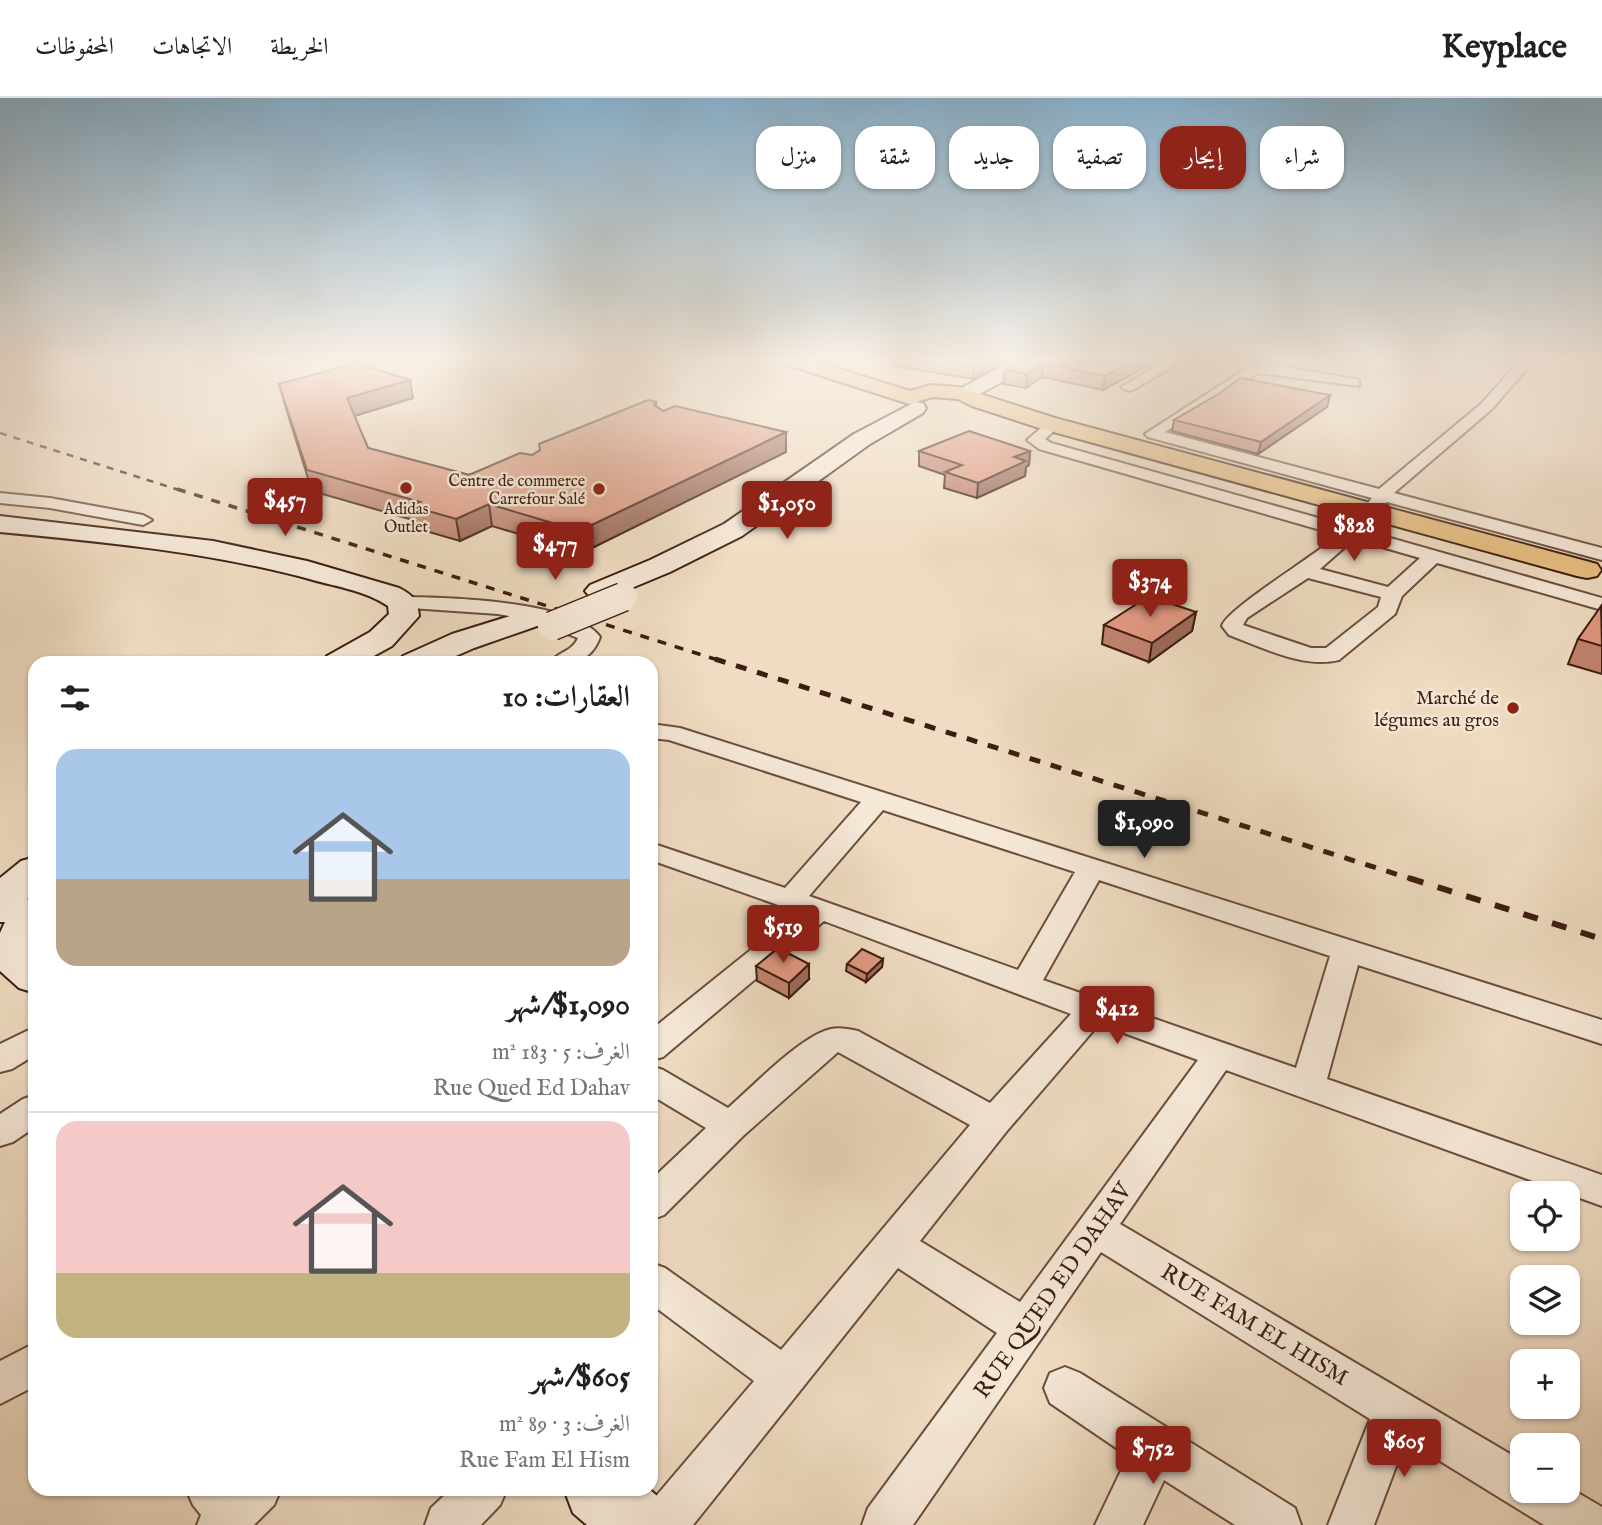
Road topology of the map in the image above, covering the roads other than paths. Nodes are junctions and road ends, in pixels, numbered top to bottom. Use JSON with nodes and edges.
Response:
{"nodes":[{"id":1,"x":910,"y":425,"type":"edge"},
{"id":2,"x":1023,"y":425,"type":"edge"},
{"id":3,"x":1038,"y":425,"type":"edge"},
{"id":4,"x":1168,"y":425,"type":"edge"},
{"id":5,"x":1468,"y":425,"type":"edge"},
{"id":6,"x":1153,"y":434,"type":"junction"},
{"id":7,"x":1131,"y":446,"type":"junction"},
{"id":8,"x":0,"y":498,"type":"edge"},
{"id":9,"x":1367,"y":515,"type":"junction"},
{"id":10,"x":88,"y":520,"type":"junction"},
{"id":11,"x":143,"y":520,"type":"dead end"},
{"id":12,"x":0,"y":524,"type":"edge"},
{"id":13,"x":1433,"y":556,"type":"junction"},
{"id":14,"x":1305,"y":571,"type":"junction"},
{"id":15,"x":1592,"y":582,"type":"edge"},
{"id":16,"x":1392,"y":594,"type":"junction"},
{"id":17,"x":403,"y":603,"type":"junction"},
{"id":18,"x":540,"y":623,"type":"junction"},
{"id":19,"x":350,"y":656,"type":"edge"},
{"id":20,"x":430,"y":656,"type":"edge"},
{"id":21,"x":466,"y":656,"type":"edge"},
{"id":22,"x":573,"y":656,"type":"edge"},
{"id":23,"x":662,"y":732,"type":"edge"},
{"id":24,"x":878,"y":799,"type":"junction"},
{"id":25,"x":658,"y":853,"type":"edge"},
{"id":26,"x":1091,"y":869,"type":"junction"},
{"id":27,"x":28,"y":894,"type":"edge"},
{"id":28,"x":805,"y":904,"type":"junction"},
{"id":29,"x":17,"y":932,"type":"edge"},
{"id":30,"x":1347,"y":950,"type":"junction"},
{"id":31,"x":1025,"y":985,"type":"junction"},
{"id":32,"x":1094,"y":1009,"type":"junction"},
{"id":33,"x":1602,"y":1032,"type":"edge"},
{"id":34,"x":658,"y":1041,"type":"edge"},
{"id":35,"x":28,"y":1043,"type":"edge"},
{"id":36,"x":1219,"y":1055,"type":"junction"},
{"id":37,"x":0,"y":1060,"type":"edge"},
{"id":38,"x":658,"y":1083,"type":"edge"},
{"id":39,"x":1308,"y":1086,"type":"junction"},
{"id":40,"x":28,"y":1114,"type":"edge"},
{"id":41,"x":994,"y":1122,"type":"junction"},
{"id":42,"x":731,"y":1126,"type":"junction"},
{"id":43,"x":0,"y":1132,"type":"edge"},
{"id":44,"x":1602,"y":1191,"type":"edge"},
{"id":45,"x":658,"y":1198,"type":"edge"},
{"id":46,"x":1094,"y":1228,"type":"junction"},
{"id":47,"x":894,"y":1245,"type":"junction"},
{"id":48,"x":658,"y":1286,"type":"edge"},
{"id":49,"x":1024,"y":1327,"type":"junction"},
{"id":50,"x":28,"y":1367,"type":"edge"},
{"id":51,"x":785,"y":1378,"type":"junction"},
{"id":52,"x":0,"y":1384,"type":"edge"},
{"id":53,"x":1065,"y":1388,"type":"dead end"},
{"id":54,"x":1396,"y":1409,"type":"junction"},
{"id":55,"x":1156,"y":1449,"type":"junction"},
{"id":56,"x":1510,"y":1479,"type":"edge"},
{"id":57,"x":477,"y":1496,"type":"edge"},
{"id":58,"x":605,"y":1496,"type":"edge"},
{"id":59,"x":1551,"y":1503,"type":"edge"},
{"id":60,"x":448,"y":1525,"type":"edge"},
{"id":61,"x":639,"y":1525,"type":"edge"},
{"id":62,"x":663,"y":1525,"type":"edge"},
{"id":63,"x":884,"y":1525,"type":"edge"},
{"id":64,"x":1118,"y":1525,"type":"edge"},
{"id":65,"x":1278,"y":1525,"type":"edge"},
{"id":66,"x":1351,"y":1525,"type":"edge"},
{"id":67,"x":1588,"y":1525,"type":"edge"}],
"edges":[{"from":1,"to":18,"type":"street","bridge":true},
{"from":2,"to":9,"type":"main road"},
{"from":3,"to":7,"type":"main road"},
{"from":4,"to":6,"type":"street"},
{"from":5,"to":9,"type":"street"},
{"from":6,"to":7,"type":"street"},
{"from":6,"to":9,"type":"street"},
{"from":7,"to":9,"type":"main road"},
{"from":8,"to":10,"type":"street"},
{"from":9,"to":13,"type":"street"},
{"from":9,"to":14,"type":"street"},
{"from":9,"to":15,"type":"main road"},
{"from":9,"to":15,"type":"street"},
{"from":10,"to":11,"type":"street"},
{"from":10,"to":12,"type":"street"},
{"from":10,"to":17,"type":"street"},
{"from":13,"to":15,"type":"street"},
{"from":13,"to":16,"type":"street"},
{"from":14,"to":16,"type":"street"},
{"from":14,"to":16,"type":"street"},
{"from":17,"to":19,"type":"street"},
{"from":17,"to":22,"type":"street"},
{"from":18,"to":20,"type":"street"},
{"from":18,"to":21,"type":"street"},
{"from":23,"to":24,"type":"street"},
{"from":24,"to":26,"type":"street"},
{"from":24,"to":28,"type":"street"},
{"from":25,"to":28,"type":"street"},
{"from":26,"to":30,"type":"street"},
{"from":26,"to":31,"type":"street"},
{"from":27,"to":29,"type":"street"},
{"from":28,"to":31,"type":"street"},
{"from":28,"to":34,"type":"street"},
{"from":30,"to":33,"type":"street"},
{"from":30,"to":39,"type":"street"},
{"from":31,"to":32,"type":"street"},
{"from":32,"to":36,"type":"street"},
{"from":32,"to":41,"type":"street"},
{"from":35,"to":37,"type":"street"},
{"from":36,"to":39,"type":"street"},
{"from":36,"to":46,"type":"street","name":"RUE QUED ED DAHAV"},
{"from":38,"to":42,"type":"street"},
{"from":39,"to":44,"type":"street"},
{"from":40,"to":43,"type":"street"},
{"from":41,"to":42,"type":"street"},
{"from":41,"to":47,"type":"street"},
{"from":42,"to":45,"type":"street"},
{"from":46,"to":49,"type":"street","name":"RUE QUED ED DAHAV"},
{"from":46,"to":54,"type":"street","name":"RUE FAM EL HISM"},
{"from":47,"to":49,"type":"street"},
{"from":47,"to":51,"type":"street"},
{"from":48,"to":51,"type":"street"},
{"from":49,"to":63,"type":"street","name":"RUE QUED ED DAHAV"},
{"from":50,"to":52,"type":"street"},
{"from":51,"to":62,"type":"street"},
{"from":53,"to":55,"type":"street"},
{"from":54,"to":56,"type":"street","name":"RUE FAM EL HISM"},
{"from":54,"to":66,"type":"street"},
{"from":55,"to":64,"type":"street"},
{"from":55,"to":65,"type":"street"},
{"from":57,"to":60,"type":"street"},
{"from":58,"to":61,"type":"street"},
{"from":59,"to":67,"type":"street"}]}
